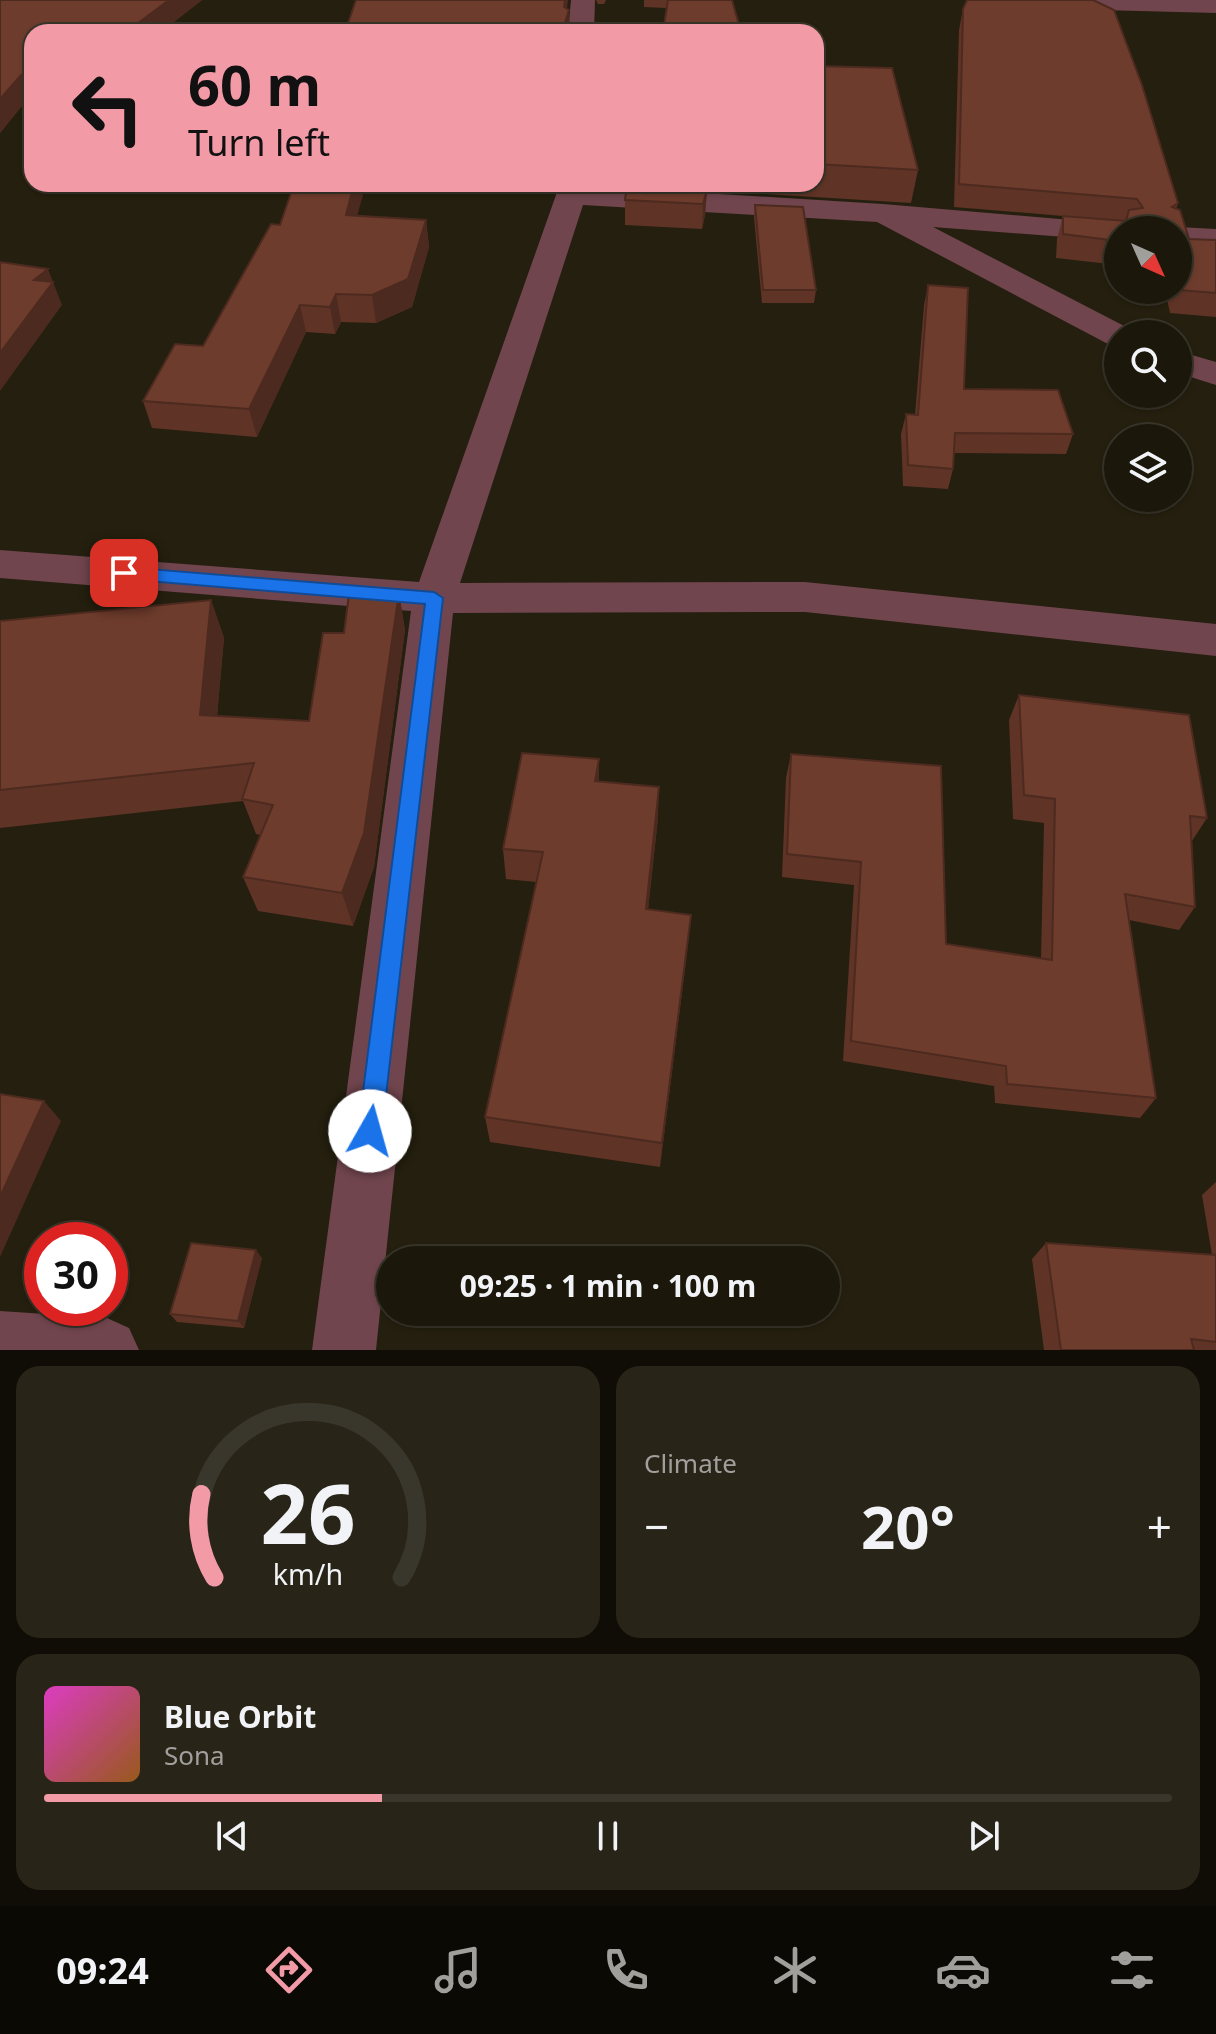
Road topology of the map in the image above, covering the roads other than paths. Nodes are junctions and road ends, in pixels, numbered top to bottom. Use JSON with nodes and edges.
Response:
{"nodes":[{"id":1,"x":583,"y":0,"type":"edge"},
{"id":2,"x":983,"y":0,"type":"edge"},
{"id":3,"x":1216,"y":6,"type":"edge"},
{"id":4,"x":582,"y":24,"type":"edge"},
{"id":5,"x":570,"y":192,"type":"edge"},
{"id":6,"x":598,"y":192,"type":"edge"},
{"id":7,"x":883,"y":213,"type":"junction"},
{"id":8,"x":1104,"y":231,"type":"edge"},
{"id":9,"x":1192,"y":237,"type":"edge"},
{"id":10,"x":1216,"y":238,"type":"edge"},
{"id":11,"x":1104,"y":329,"type":"edge"},
{"id":12,"x":1192,"y":366,"type":"edge"},
{"id":13,"x":1216,"y":374,"type":"edge"},
{"id":14,"x":0,"y":564,"type":"edge"},
{"id":15,"x":434,"y":598,"type":"junction"},
{"id":16,"x":1216,"y":640,"type":"edge"},
{"id":17,"x":0,"y":1343,"type":"edge"},
{"id":18,"x":107,"y":1350,"type":"edge"},
{"id":19,"x":344,"y":1350,"type":"edge"}],
"edges":[{"from":1,"to":4,"type":"street"},
{"from":2,"to":3,"type":"street"},
{"from":5,"to":15,"type":"street"},
{"from":6,"to":7,"type":"street"},
{"from":7,"to":8,"type":"street"},
{"from":7,"to":11,"type":"street"},
{"from":9,"to":10,"type":"street"},
{"from":12,"to":13,"type":"street"},
{"from":14,"to":15,"type":"street"},
{"from":15,"to":16,"type":"street"},
{"from":15,"to":19,"type":"street"},
{"from":17,"to":18,"type":"street"}]}
